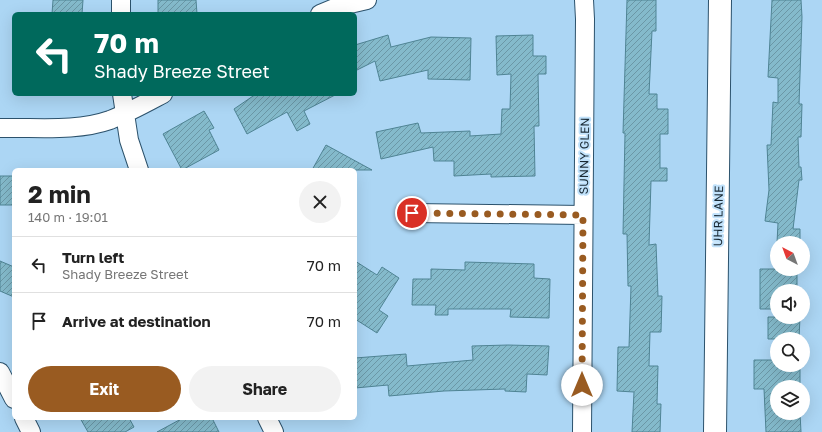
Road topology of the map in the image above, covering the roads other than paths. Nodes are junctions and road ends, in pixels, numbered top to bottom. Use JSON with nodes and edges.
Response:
{"nodes":[{"id":1,"x":121,"y":0,"type":"edge"},
{"id":2,"x":367,"y":0,"type":"edge"},
{"id":3,"x":584,"y":0,"type":"edge"},
{"id":4,"x":720,"y":0,"type":"edge"},
{"id":5,"x":121,"y":12,"type":"edge"},
{"id":6,"x":325,"y":12,"type":"edge"},
{"id":7,"x":122,"y":96,"type":"edge"},
{"id":8,"x":159,"y":96,"type":"edge"},
{"id":9,"x":123,"y":114,"type":"junction"},
{"id":10,"x":0,"y":128,"type":"edge"},
{"id":11,"x":138,"y":168,"type":"edge"},
{"id":12,"x":412,"y":213,"type":"dead end"},
{"id":13,"x":583,"y":215,"type":"junction"},
{"id":14,"x":0,"y":372,"type":"edge"},
{"id":15,"x":12,"y":395,"type":"edge"},
{"id":16,"x":25,"y":420,"type":"edge"},
{"id":17,"x":268,"y":420,"type":"edge"},
{"id":18,"x":31,"y":432,"type":"edge"},
{"id":19,"x":274,"y":432,"type":"edge"},
{"id":20,"x":582,"y":432,"type":"edge"},
{"id":21,"x":715,"y":432,"type":"edge"}],
"edges":[{"from":1,"to":5,"type":"street"},
{"from":2,"to":6,"type":"street"},
{"from":3,"to":13,"type":"street","name":"SUNNY GLEN"},
{"from":4,"to":21,"type":"street","name":"UHR LANE"},
{"from":7,"to":9,"type":"street"},
{"from":8,"to":9,"type":"street"},
{"from":9,"to":10,"type":"street"},
{"from":9,"to":11,"type":"street"},
{"from":12,"to":13,"type":"street"},
{"from":13,"to":20,"type":"street","name":"SUNNY GLEN"},
{"from":14,"to":15,"type":"street"},
{"from":16,"to":18,"type":"street"},
{"from":17,"to":19,"type":"street"}]}
